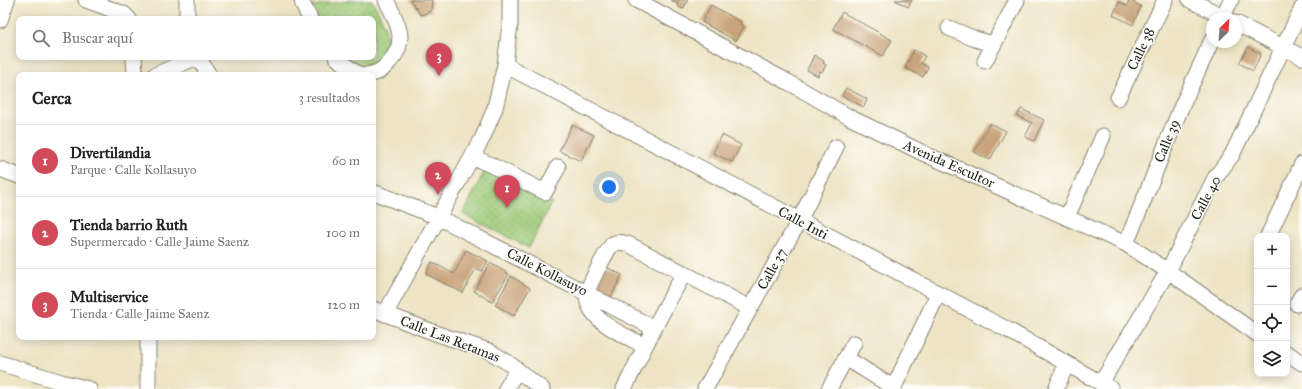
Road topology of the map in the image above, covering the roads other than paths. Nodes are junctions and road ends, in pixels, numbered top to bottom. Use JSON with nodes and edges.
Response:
{"nodes":[{"id":1,"x":7,"y":0,"type":"edge"},
{"id":2,"x":86,"y":0,"type":"edge"},
{"id":3,"x":186,"y":0,"type":"edge"},
{"id":4,"x":302,"y":0,"type":"edge"},
{"id":5,"x":386,"y":0,"type":"edge"},
{"id":6,"x":510,"y":0,"type":"edge"},
{"id":7,"x":636,"y":0,"type":"edge"},
{"id":8,"x":1017,"y":0,"type":"edge"},
{"id":9,"x":1165,"y":0,"type":"edge"},
{"id":10,"x":1190,"y":0,"type":"edge"},
{"id":11,"x":1231,"y":0,"type":"edge"},
{"id":12,"x":1302,"y":8,"type":"edge"},
{"id":13,"x":1213,"y":12,"type":"edge"},
{"id":14,"x":1228,"y":12,"type":"edge"},
{"id":15,"x":126,"y":16,"type":"edge"},
{"id":16,"x":187,"y":16,"type":"edge"},
{"id":17,"x":308,"y":16,"type":"edge"},
{"id":18,"x":0,"y":20,"type":"edge"},
{"id":19,"x":1242,"y":27,"type":"edge"},
{"id":20,"x":949,"y":28,"type":"dead end"},
{"id":21,"x":994,"y":44,"type":"junction"},
{"id":22,"x":1208,"y":48,"type":"edge"},
{"id":23,"x":1283,"y":48,"type":"junction"},
{"id":24,"x":1302,"y":57,"type":"edge"},
{"id":25,"x":134,"y":60,"type":"edge"},
{"id":26,"x":190,"y":60,"type":"edge"},
{"id":27,"x":199,"y":60,"type":"edge"},
{"id":28,"x":339,"y":60,"type":"edge"},
{"id":29,"x":985,"y":61,"type":"dead end"},
{"id":30,"x":505,"y":65,"type":"junction"},
{"id":31,"x":135,"y":72,"type":"edge"},
{"id":32,"x":162,"y":72,"type":"edge"},
{"id":33,"x":207,"y":72,"type":"edge"},
{"id":34,"x":355,"y":72,"type":"edge"},
{"id":35,"x":376,"y":73,"type":"edge"},
{"id":36,"x":1118,"y":98,"type":"dead end"},
{"id":37,"x":1103,"y":136,"type":"dead end"},
{"id":38,"x":836,"y":147,"type":"dead end"},
{"id":39,"x":472,"y":157,"type":"junction"},
{"id":40,"x":1302,"y":164,"type":"edge"},
{"id":41,"x":558,"y":167,"type":"dead end"},
{"id":42,"x":0,"y":169,"type":"edge"},
{"id":43,"x":16,"y":175,"type":"edge"},
{"id":44,"x":376,"y":193,"type":"edge"},
{"id":45,"x":438,"y":217,"type":"junction"},
{"id":46,"x":1067,"y":217,"type":"junction"},
{"id":47,"x":799,"y":220,"type":"junction"},
{"id":48,"x":1269,"y":233,"type":"edge"},
{"id":49,"x":1126,"y":244,"type":"junction"},
{"id":50,"x":1168,"y":270,"type":"junction"},
{"id":51,"x":684,"y":273,"type":"junction"},
{"id":52,"x":587,"y":293,"type":"junction"},
{"id":53,"x":938,"y":294,"type":"junction"},
{"id":54,"x":750,"y":308,"type":"junction"},
{"id":55,"x":379,"y":312,"type":"edge"},
{"id":56,"x":654,"y":328,"type":"junction"},
{"id":57,"x":1254,"y":332,"type":"edge"},
{"id":58,"x":148,"y":340,"type":"edge"},
{"id":59,"x":854,"y":343,"type":"dead end"},
{"id":60,"x":645,"y":346,"type":"junction"},
{"id":61,"x":1290,"y":355,"type":"edge"},
{"id":62,"x":846,"y":358,"type":"junction"},
{"id":63,"x":0,"y":362,"type":"edge"},
{"id":64,"x":1302,"y":363,"type":"edge"},
{"id":65,"x":1066,"y":365,"type":"junction"},
{"id":66,"x":517,"y":370,"type":"junction"},
{"id":67,"x":1106,"y":386,"type":"edge"},
{"id":68,"x":893,"y":388,"type":"edge"},
{"id":69,"x":89,"y":389,"type":"edge"},
{"id":70,"x":148,"y":389,"type":"edge"},
{"id":71,"x":506,"y":389,"type":"edge"},
{"id":72,"x":542,"y":389,"type":"edge"},
{"id":73,"x":624,"y":389,"type":"edge"},
{"id":74,"x":705,"y":389,"type":"edge"},
{"id":75,"x":829,"y":389,"type":"edge"},
{"id":76,"x":1056,"y":389,"type":"edge"}],
"edges":[{"from":1,"to":18,"type":"street"},
{"from":2,"to":15,"type":"street"},
{"from":3,"to":16,"type":"street"},
{"from":4,"to":17,"type":"street"},
{"from":5,"to":35,"type":"street"},
{"from":6,"to":30,"type":"street"},
{"from":7,"to":46,"type":"street","name":"Avenida Escultor"},
{"from":8,"to":21,"type":"street"},
{"from":9,"to":36,"type":"street","name":"Calle 38"},
{"from":10,"to":13,"type":"street"},
{"from":11,"to":14,"type":"street"},
{"from":12,"to":23,"type":"street","name":"Calle 40"},
{"from":19,"to":23,"type":"street"},
{"from":20,"to":21,"type":"street"},
{"from":21,"to":29,"type":"street"},
{"from":22,"to":49,"type":"street","name":"Calle 39"},
{"from":23,"to":24,"type":"street"},
{"from":23,"to":50,"type":"street","name":"Calle 40"},
{"from":25,"to":31,"type":"street"},
{"from":26,"to":32,"type":"street"},
{"from":27,"to":33,"type":"street"},
{"from":28,"to":34,"type":"street"},
{"from":30,"to":39,"type":"street"},
{"from":30,"to":47,"type":"street","name":"Calle Inti"},
{"from":37,"to":46,"type":"street"},
{"from":38,"to":47,"type":"street","name":"Calle 37"},
{"from":39,"to":41,"type":"street"},
{"from":39,"to":45,"type":"street"},
{"from":40,"to":48,"type":"street"},
{"from":42,"to":43,"type":"street"},
{"from":44,"to":45,"type":"street","name":"Calle Kollasuyo"},
{"from":45,"to":52,"type":"street","name":"Calle Kollasuyo"},
{"from":45,"to":55,"type":"street"},
{"from":46,"to":49,"type":"street","name":"Avenida Escultor"},
{"from":47,"to":53,"type":"street","name":"Calle Inti"},
{"from":47,"to":54,"type":"street","name":"Calle 37"},
{"from":49,"to":50,"type":"street","name":"Avenida Escultor"},
{"from":50,"to":57,"type":"street","name":"Avenida Escultor"},
{"from":50,"to":67,"type":"street","name":"Calle 40"},
{"from":51,"to":52,"type":"street"},
{"from":51,"to":54,"type":"street"},
{"from":51,"to":56,"type":"street"},
{"from":52,"to":56,"type":"street","name":"Calle Kollasuyo"},
{"from":52,"to":60,"type":"street"},
{"from":53,"to":65,"type":"street","name":"Calle Inti"},
{"from":53,"to":68,"type":"street"},
{"from":54,"to":74,"type":"street","name":"Calle 37"},
{"from":55,"to":66,"type":"street","name":"Calle Las Retamas"},
{"from":56,"to":60,"type":"street"},
{"from":58,"to":70,"type":"street"},
{"from":59,"to":62,"type":"street"},
{"from":60,"to":73,"type":"street"},
{"from":61,"to":64,"type":"street"},
{"from":62,"to":68,"type":"street"},
{"from":62,"to":75,"type":"street"},
{"from":63,"to":69,"type":"street"},
{"from":65,"to":67,"type":"street","name":"Calle Inti"},
{"from":65,"to":76,"type":"street"},
{"from":66,"to":71,"type":"street"},
{"from":66,"to":72,"type":"street","name":"Calle Las Retamas"}]}
